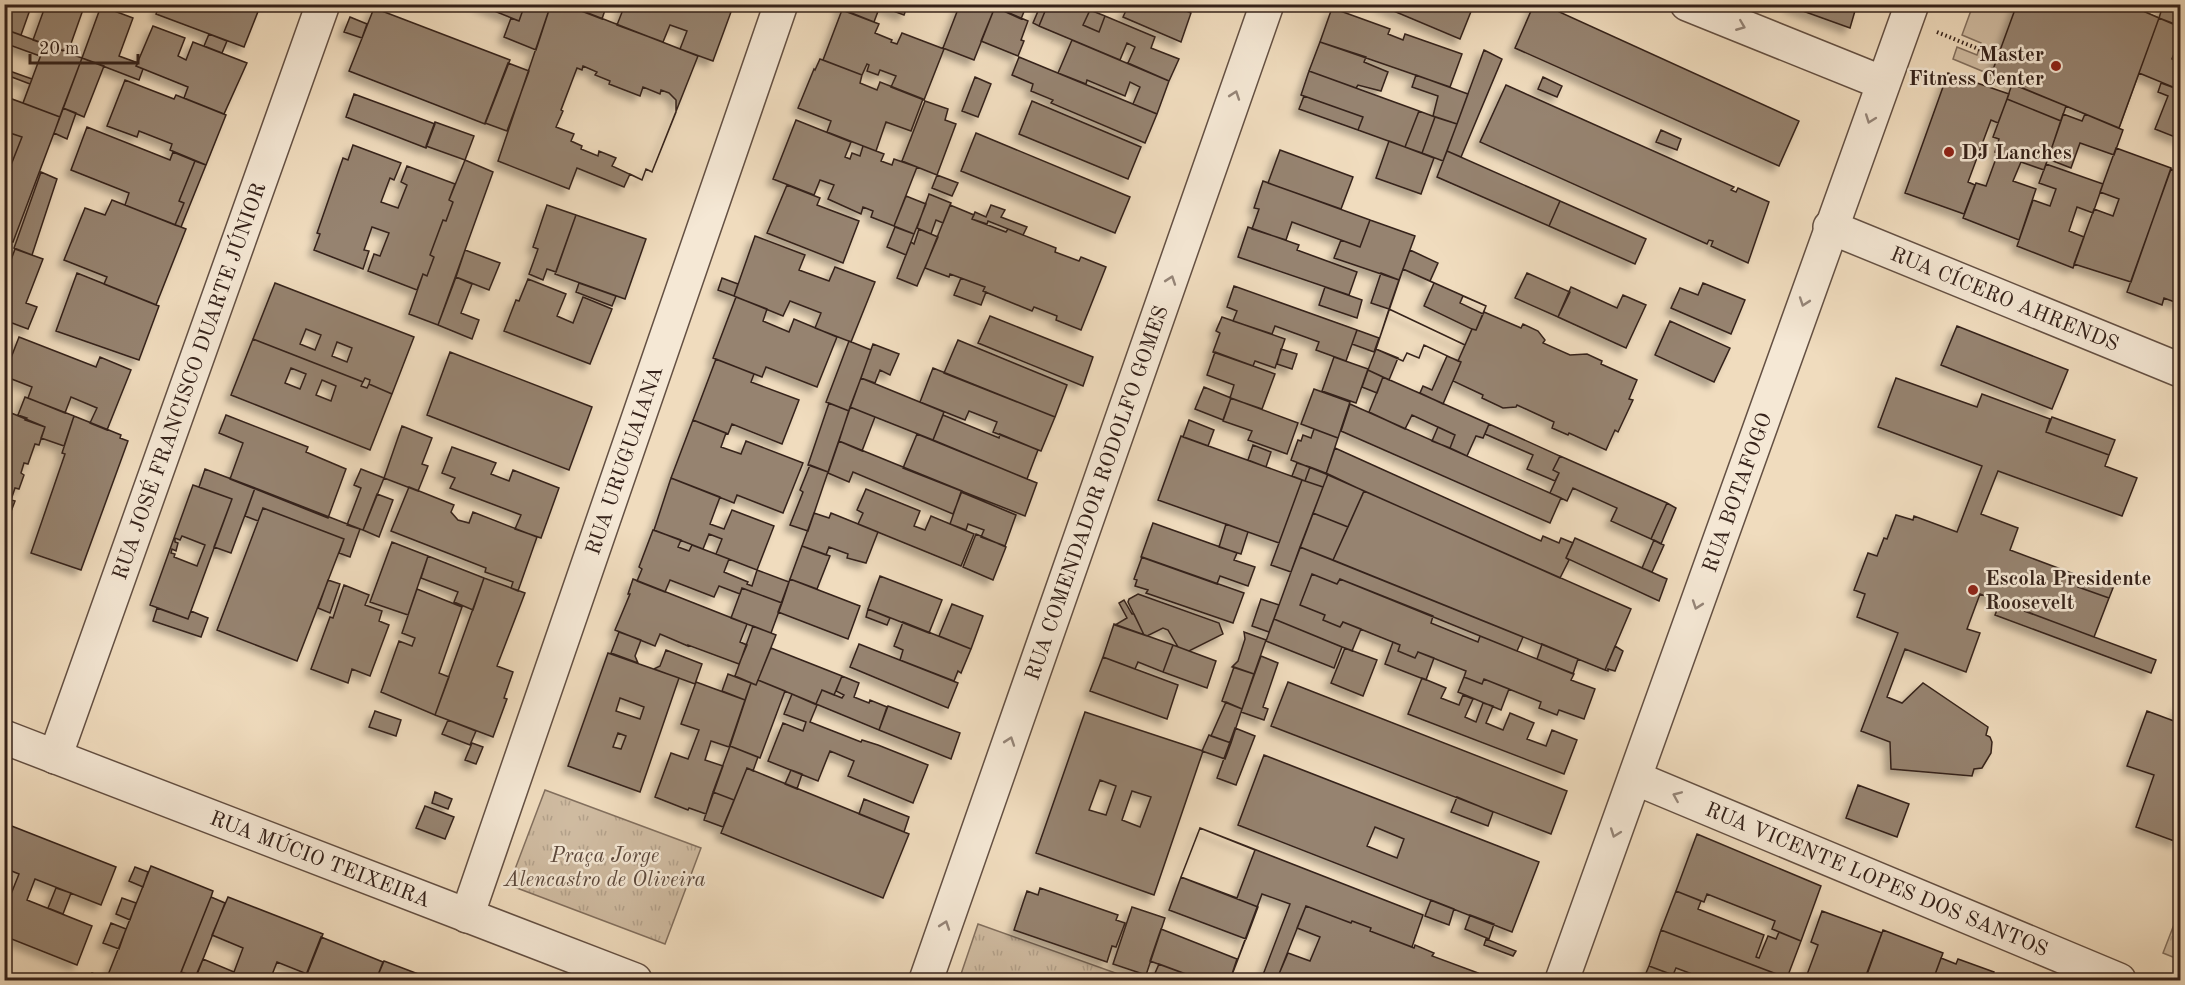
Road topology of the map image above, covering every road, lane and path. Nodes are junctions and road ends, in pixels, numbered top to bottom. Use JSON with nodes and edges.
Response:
{"nodes":[{"id":1,"x":323,"y":4,"type":"edge"},
{"id":2,"x":781,"y":4,"type":"edge"},
{"id":3,"x":1267,"y":4,"type":"edge"},
{"id":4,"x":1687,"y":4,"type":"edge"},
{"id":5,"x":1912,"y":4,"type":"edge"},
{"id":6,"x":1959,"y":41,"type":"dead end"},
{"id":7,"x":1998,"y":57,"type":"dead end"},
{"id":8,"x":1883,"y":83,"type":"junction"},
{"id":9,"x":1830,"y":227,"type":"junction"},
{"id":10,"x":2181,"y":370,"type":"edge"},
{"id":11,"x":4,"y":738,"type":"edge"},
{"id":12,"x":55,"y":757,"type":"junction"},
{"id":13,"x":1635,"y":778,"type":"junction"},
{"id":14,"x":467,"y":916,"type":"junction"},
{"id":15,"x":635,"y":981,"type":"edge"},
{"id":16,"x":926,"y":981,"type":"edge"},
{"id":17,"x":1562,"y":981,"type":"edge"},
{"id":18,"x":2119,"y":981,"type":"edge"}],
"edges":[{"from":1,"to":12,"type":"street","name":"RUA JOSÉ FRANCISCO DUARTE JÚNIOR"},
{"from":2,"to":14,"type":"street","name":"RUA URUGUAIANA"},
{"from":16,"to":3,"type":"street","name":"RUA COMENDADOR RODOLFO GOMES","one_way":true},
{"from":4,"to":8,"type":"street","one_way":true},
{"from":5,"to":8,"type":"street","name":"RUA BOTAFOGO"},
{"from":6,"to":7,"type":"path"},
{"from":8,"to":9,"type":"street","name":"RUA BOTAFOGO","one_way":true},
{"from":9,"to":10,"type":"street","name":"RUA CÍCERO AHRENDS"},
{"from":9,"to":13,"type":"street","name":"RUA BOTAFOGO","one_way":true},
{"from":11,"to":12,"type":"street","name":"RUA MÚCIO TEIXEIRA"},
{"from":12,"to":14,"type":"street","name":"RUA MÚCIO TEIXEIRA"},
{"from":13,"to":17,"type":"street","name":"RUA BOTAFOGO","one_way":true},
{"from":18,"to":13,"type":"street","name":"RUA VICENTE LOPES DOS SANTOS","one_way":true},
{"from":14,"to":15,"type":"street","name":"RUA MÚCIO TEIXEIRA"}]}
